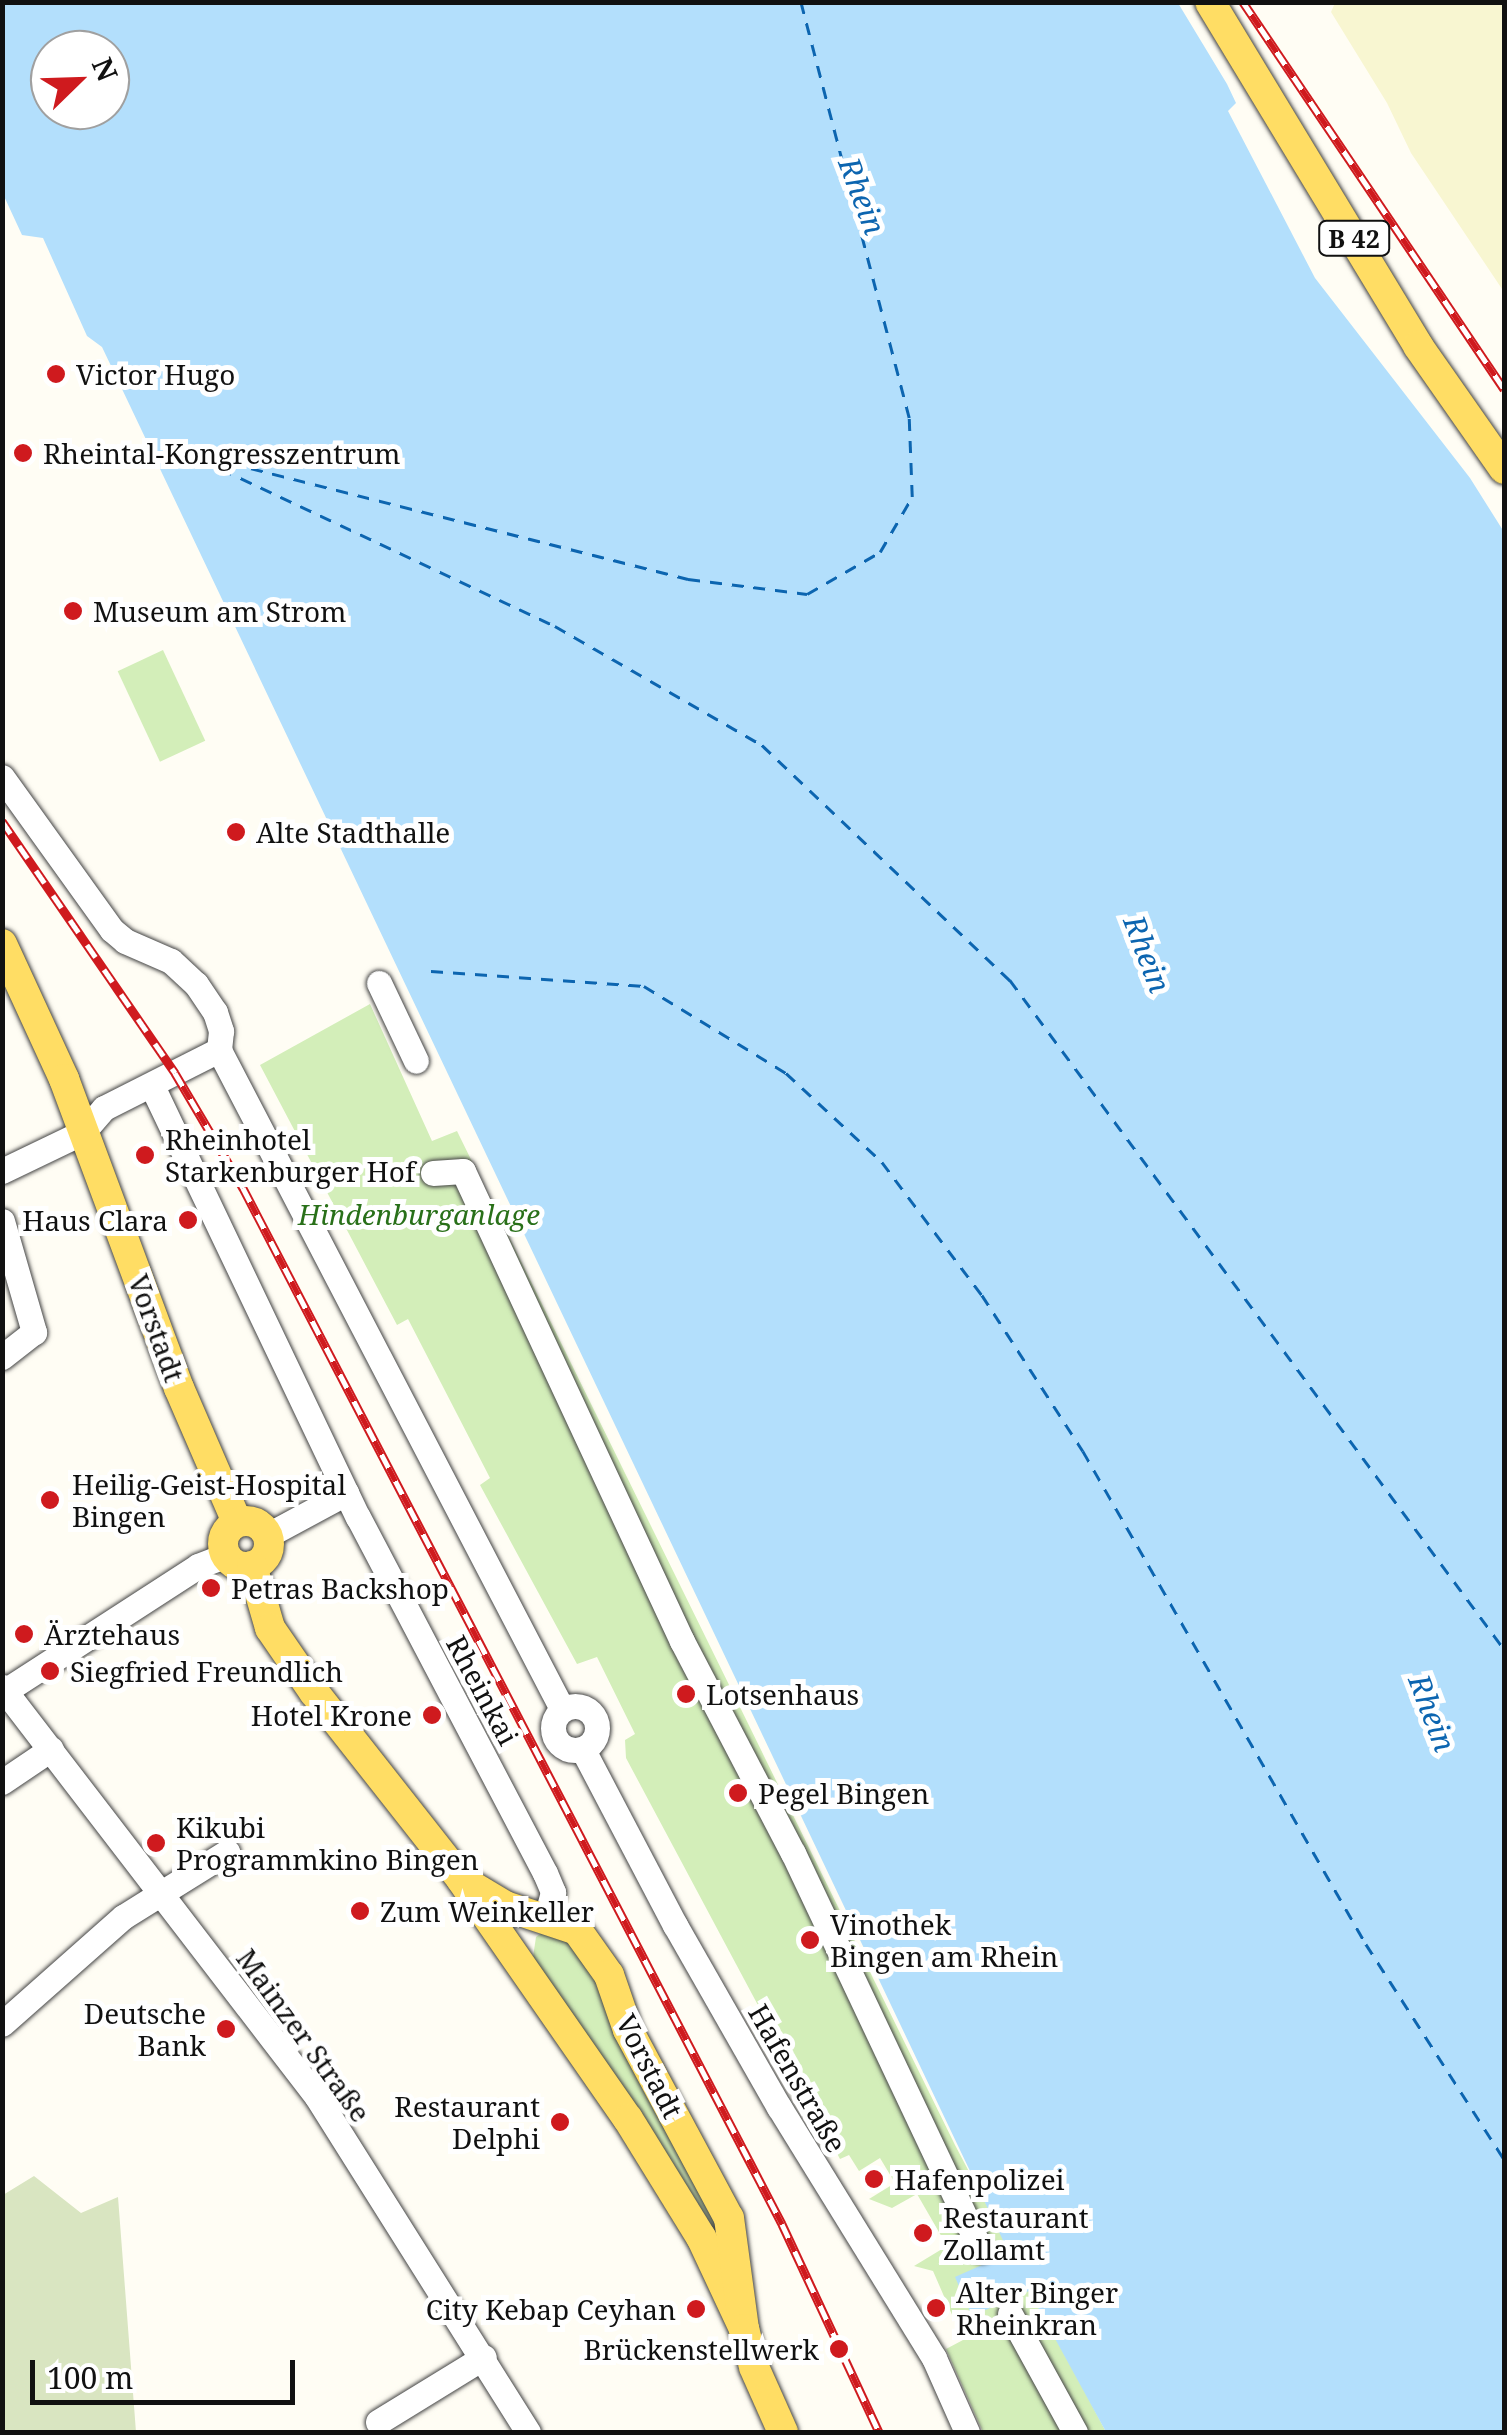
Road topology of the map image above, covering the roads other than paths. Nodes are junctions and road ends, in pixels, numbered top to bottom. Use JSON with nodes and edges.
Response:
{"nodes":[{"id":1,"x":1210,"y":2,"type":"edge"},
{"id":2,"x":1504,"y":469,"type":"edge"},
{"id":3,"x":2,"y":777,"type":"edge"},
{"id":4,"x":2,"y":944,"type":"edge"},
{"id":5,"x":379,"y":984,"type":"dead end"},
{"id":6,"x":218,"y":1050,"type":"junction"},
{"id":7,"x":416,"y":1061,"type":"dead end"},
{"id":8,"x":152,"y":1086,"type":"junction"},
{"id":9,"x":84,"y":1132,"type":"junction"},
{"id":10,"x":2,"y":1171,"type":"edge"},
{"id":11,"x":433,"y":1174,"type":"dead end"},
{"id":12,"x":2,"y":1222,"type":"edge"},
{"id":13,"x":2,"y":1357,"type":"edge"},
{"id":14,"x":346,"y":1492,"type":"junction"},
{"id":15,"x":237,"y":1522,"type":"junction"},
{"id":16,"x":268,"y":1534,"type":"junction"},
{"id":17,"x":239,"y":1561,"type":"junction"},
{"id":18,"x":4,"y":1689,"type":"edge"},
{"id":19,"x":50,"y":1749,"type":"junction"},
{"id":20,"x":2,"y":1782,"type":"edge"},
{"id":21,"x":227,"y":1852,"type":"dead end"},
{"id":22,"x":461,"y":1879,"type":"junction"},
{"id":23,"x":163,"y":1894,"type":"junction"},
{"id":24,"x":546,"y":1918,"type":"junction"},
{"id":25,"x":522,"y":1968,"type":"junction"},
{"id":26,"x":2,"y":2024,"type":"edge"},
{"id":27,"x":730,"y":2218,"type":"junction"},
{"id":28,"x":701,"y":2237,"type":"junction"},
{"id":29,"x":981,"y":2250,"type":"dead end"},
{"id":30,"x":1010,"y":2314,"type":"dead end"},
{"id":31,"x":744,"y":2329,"type":"junction"},
{"id":32,"x":484,"y":2357,"type":"junction"},
{"id":33,"x":378,"y":2422,"type":"dead end"},
{"id":34,"x":528,"y":2432,"type":"edge"},
{"id":35,"x":782,"y":2432,"type":"edge"},
{"id":36,"x":968,"y":2432,"type":"edge"},
{"id":37,"x":1075,"y":2432,"type":"edge"}],
"edges":[{"from":1,"to":2,"type":"main road","number":"B 42"},
{"from":3,"to":6,"type":"street"},
{"from":4,"to":9,"type":"main road","name":"Vorstadt"},
{"from":5,"to":7,"type":"street"},
{"from":6,"to":8,"type":"street"},
{"from":6,"to":36,"type":"street","name":"Hafenstraße"},
{"from":8,"to":9,"type":"street"},
{"from":8,"to":14,"type":"street","name":"Rheinkai"},
{"from":9,"to":10,"type":"street"},
{"from":9,"to":15,"type":"main road","name":"Vorstadt"},
{"from":11,"to":29,"type":"street"},
{"from":12,"to":13,"type":"street"},
{"from":14,"to":16,"type":"street"},
{"from":14,"to":24,"type":"street","name":"Rheinkai"},
{"from":15,"to":16,"type":"main road"},
{"from":15,"to":17,"type":"main road"},
{"from":16,"to":17,"type":"main road"},
{"from":17,"to":18,"type":"street"},
{"from":17,"to":22,"type":"main road","name":"Vorstadt"},
{"from":18,"to":19,"type":"street","name":"Mainzer Straße"},
{"from":19,"to":20,"type":"street"},
{"from":19,"to":23,"type":"street","name":"Mainzer Straße"},
{"from":21,"to":23,"type":"street"},
{"from":22,"to":24,"type":"main road","name":"Vorstadt"},
{"from":22,"to":25,"type":"main road","name":"Vorstadt"},
{"from":23,"to":26,"type":"street"},
{"from":23,"to":32,"type":"street","name":"Mainzer Straße"},
{"from":24,"to":25,"type":"main road"},
{"from":24,"to":27,"type":"main road","name":"Vorstadt"},
{"from":25,"to":28,"type":"main road","name":"Vorstadt"},
{"from":27,"to":28,"type":"main road"},
{"from":27,"to":31,"type":"main road","name":"Vorstadt"},
{"from":28,"to":31,"type":"main road","name":"Vorstadt"},
{"from":30,"to":37,"type":"street"},
{"from":31,"to":35,"type":"main road","name":"Vorstadt"},
{"from":32,"to":33,"type":"street"},
{"from":32,"to":34,"type":"street","name":"Mainzer Straße"}]}
